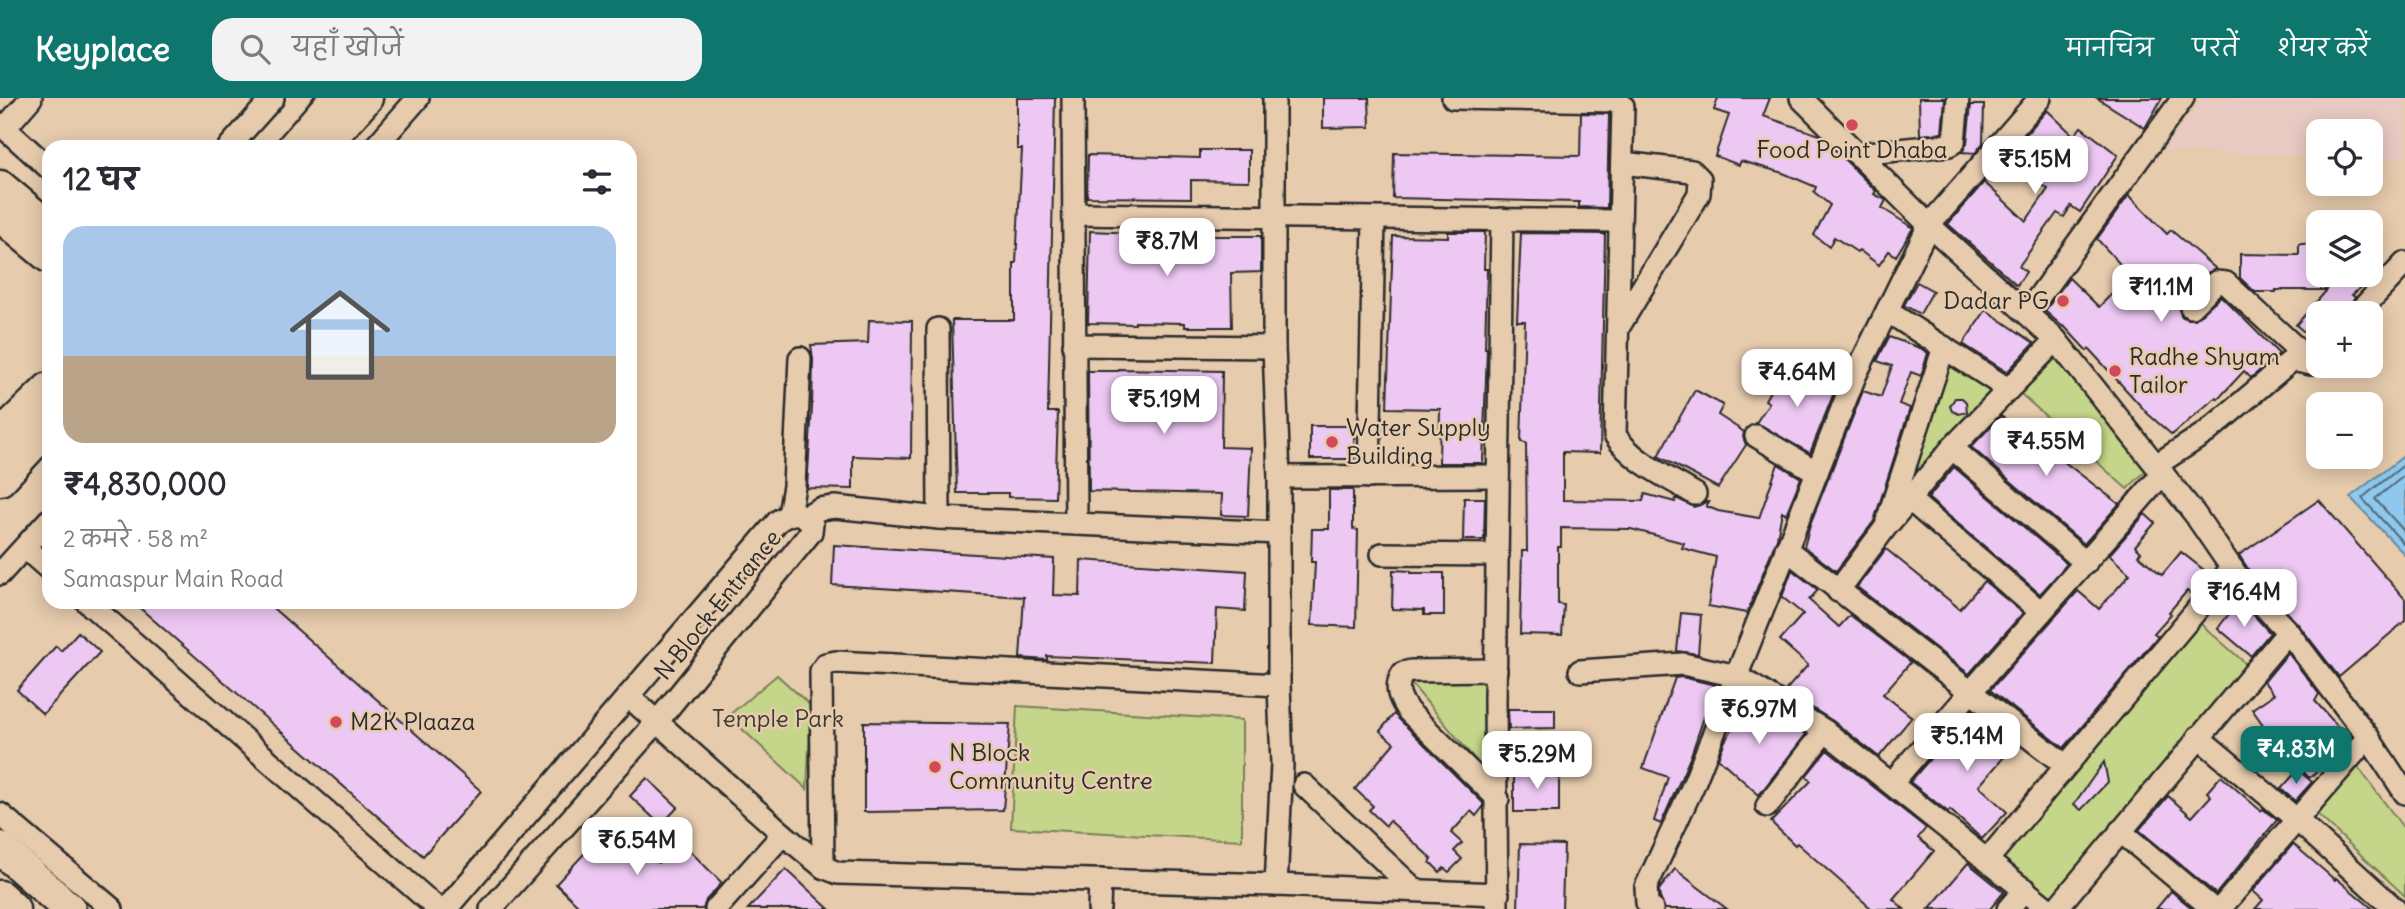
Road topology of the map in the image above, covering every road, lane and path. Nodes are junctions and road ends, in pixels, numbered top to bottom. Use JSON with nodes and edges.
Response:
{"nodes":[{"id":1,"x":31,"y":98,"type":"edge"},
{"id":2,"x":273,"y":98,"type":"edge"},
{"id":3,"x":336,"y":98,"type":"edge"},
{"id":4,"x":366,"y":98,"type":"edge"},
{"id":5,"x":418,"y":98,"type":"edge"},
{"id":6,"x":1073,"y":98,"type":"edge"},
{"id":7,"x":1274,"y":98,"type":"edge"},
{"id":8,"x":1453,"y":98,"type":"edge"},
{"id":9,"x":1801,"y":98,"type":"edge"},
{"id":10,"x":1958,"y":98,"type":"edge"},
{"id":11,"x":2040,"y":98,"type":"edge"},
{"id":12,"x":2183,"y":98,"type":"edge"},
{"id":13,"x":1557,"y":99,"type":"edge"},
{"id":14,"x":2,"y":126,"type":"edge"},
{"id":15,"x":235,"y":140,"type":"edge"},
{"id":16,"x":300,"y":140,"type":"edge"},
{"id":17,"x":328,"y":140,"type":"edge"},
{"id":18,"x":381,"y":140,"type":"edge"},
{"id":19,"x":1857,"y":154,"type":"junction"},
{"id":20,"x":42,"y":162,"type":"edge"},
{"id":21,"x":1622,"y":163,"type":"junction"},
{"id":22,"x":0,"y":187,"type":"edge"},
{"id":23,"x":1074,"y":214,"type":"junction"},
{"id":24,"x":1274,"y":216,"type":"junction"},
{"id":25,"x":1374,"y":218,"type":"junction"},
{"id":26,"x":1502,"y":219,"type":"junction"},
{"id":27,"x":1619,"y":220,"type":"junction"},
{"id":28,"x":1929,"y":225,"type":"junction"},
{"id":29,"x":33,"y":227,"type":"edge"},
{"id":30,"x":42,"y":258,"type":"edge"},
{"id":31,"x":2405,"y":263,"type":"edge"},
{"id":32,"x":2369,"y":301,"type":"edge"},
{"id":33,"x":2191,"y":307,"type":"dead end"},
{"id":34,"x":1887,"y":311,"type":"junction"},
{"id":35,"x":2027,"y":313,"type":"junction"},
{"id":36,"x":938,"y":329,"type":"dead end"},
{"id":37,"x":1617,"y":330,"type":"junction"},
{"id":38,"x":2056,"y":340,"type":"junction"},
{"id":39,"x":1074,"y":345,"type":"junction"},
{"id":40,"x":1944,"y":347,"type":"junction"},
{"id":41,"x":1274,"y":348,"type":"junction"},
{"id":42,"x":800,"y":358,"type":"dead end"},
{"id":43,"x":2292,"y":360,"type":"junction"},
{"id":44,"x":2306,"y":363,"type":"edge"},
{"id":45,"x":2008,"y":389,"type":"junction"},
{"id":46,"x":42,"y":396,"type":"edge"},
{"id":47,"x":42,"y":434,"type":"edge"},
{"id":48,"x":1756,"y":436,"type":"dead end"},
{"id":49,"x":0,"y":445,"type":"edge"},
{"id":50,"x":1952,"y":448,"type":"junction"},
{"id":51,"x":42,"y":461,"type":"edge"},
{"id":52,"x":2160,"y":469,"type":"junction"},
{"id":53,"x":1817,"y":472,"type":"junction"},
{"id":54,"x":1498,"y":476,"type":"junction"},
{"id":55,"x":1279,"y":477,"type":"junction"},
{"id":56,"x":1368,"y":477,"type":"junction"},
{"id":57,"x":0,"y":479,"type":"edge"},
{"id":58,"x":1695,"y":494,"type":"dead end"},
{"id":59,"x":1910,"y":500,"type":"junction"},
{"id":60,"x":0,"y":503,"type":"edge"},
{"id":61,"x":797,"y":515,"type":"junction"},
{"id":62,"x":939,"y":518,"type":"junction"},
{"id":63,"x":1076,"y":524,"type":"junction"},
{"id":64,"x":42,"y":528,"type":"edge"},
{"id":65,"x":1885,"y":528,"type":"junction"},
{"id":66,"x":1279,"y":533,"type":"junction"},
{"id":67,"x":25,"y":548,"type":"junction"},
{"id":68,"x":1786,"y":549,"type":"junction"},
{"id":69,"x":1382,"y":554,"type":"dead end"},
{"id":70,"x":1497,"y":555,"type":"junction"},
{"id":71,"x":42,"y":563,"type":"edge"},
{"id":72,"x":2085,"y":564,"type":"junction"},
{"id":73,"x":2232,"y":568,"type":"junction"},
{"id":74,"x":0,"y":574,"type":"edge"},
{"id":75,"x":1838,"y":592,"type":"junction"},
{"id":76,"x":95,"y":609,"type":"edge"},
{"id":77,"x":2041,"y":612,"type":"junction"},
{"id":78,"x":2288,"y":632,"type":"junction"},
{"id":79,"x":1496,"y":670,"type":"junction"},
{"id":80,"x":1580,"y":671,"type":"dead end"},
{"id":81,"x":1737,"y":676,"type":"junction"},
{"id":82,"x":1279,"y":685,"type":"junction"},
{"id":83,"x":1968,"y":693,"type":"junction"},
{"id":84,"x":628,"y":696,"type":"junction"},
{"id":85,"x":657,"y":722,"type":"junction"},
{"id":86,"x":1825,"y":731,"type":"junction"},
{"id":87,"x":2198,"y":737,"type":"junction"},
{"id":88,"x":2368,"y":737,"type":"junction"},
{"id":89,"x":2065,"y":765,"type":"junction"},
{"id":90,"x":1892,"y":783,"type":"junction"},
{"id":91,"x":1304,"y":785,"type":"dead end"},
{"id":92,"x":2405,"y":793,"type":"edge"},
{"id":93,"x":1497,"y":799,"type":"junction"},
{"id":94,"x":1767,"y":806,"type":"dead end"},
{"id":95,"x":0,"y":814,"type":"edge"},
{"id":96,"x":2296,"y":819,"type":"junction"},
{"id":97,"x":2120,"y":831,"type":"junction"},
{"id":98,"x":783,"y":834,"type":"junction"},
{"id":99,"x":0,"y":848,"type":"edge"},
{"id":100,"x":1988,"y":859,"type":"junction"},
{"id":101,"x":823,"y":867,"type":"junction"},
{"id":102,"x":1100,"y":880,"type":"junction"},
{"id":103,"x":1276,"y":885,"type":"junction"},
{"id":104,"x":2025,"y":889,"type":"junction"},
{"id":105,"x":1415,"y":890,"type":"junction"},
{"id":106,"x":0,"y":897,"type":"edge"},
{"id":107,"x":1498,"y":902,"type":"edge"},
{"id":108,"x":13,"y":909,"type":"edge"},
{"id":109,"x":69,"y":909,"type":"edge"},
{"id":110,"x":112,"y":909,"type":"edge"},
{"id":111,"x":438,"y":909,"type":"edge"},
{"id":112,"x":446,"y":909,"type":"edge"},
{"id":113,"x":491,"y":909,"type":"edge"},
{"id":114,"x":716,"y":909,"type":"edge"},
{"id":115,"x":1099,"y":909,"type":"edge"},
{"id":116,"x":1652,"y":909,"type":"edge"},
{"id":117,"x":2008,"y":909,"type":"edge"},
{"id":118,"x":2049,"y":909,"type":"edge"},
{"id":119,"x":2056,"y":909,"type":"edge"},
{"id":120,"x":2213,"y":909,"type":"edge"},
{"id":121,"x":2220,"y":909,"type":"edge"},
{"id":122,"x":2395,"y":909,"type":"edge"}],
"edges":[{"from":1,"to":14,"type":"street"},
{"from":2,"to":15,"type":"street"},
{"from":3,"to":16,"type":"main road"},
{"from":4,"to":17,"type":"main road"},
{"from":5,"to":18,"type":"street"},
{"from":6,"to":23,"type":"street"},
{"from":7,"to":24,"type":"street"},
{"from":8,"to":13,"type":"street"},
{"from":9,"to":19,"type":"street"},
{"from":10,"to":19,"type":"street"},
{"from":11,"to":28,"type":"street"},
{"from":12,"to":35,"type":"street"},
{"from":13,"to":21,"type":"street"},
{"from":14,"to":20,"type":"street"},
{"from":19,"to":28,"type":"street"},
{"from":21,"to":27,"type":"street"},
{"from":21,"to":37,"type":"street"},
{"from":22,"to":29,"type":"main road"},
{"from":23,"to":24,"type":"street"},
{"from":23,"to":39,"type":"street"},
{"from":24,"to":25,"type":"street"},
{"from":24,"to":41,"type":"street"},
{"from":25,"to":26,"type":"street"},
{"from":25,"to":56,"type":"street"},
{"from":26,"to":27,"type":"street"},
{"from":26,"to":54,"type":"street"},
{"from":27,"to":37,"type":"street"},
{"from":28,"to":34,"type":"street"},
{"from":28,"to":35,"type":"street"},
{"from":29,"to":30,"type":"main road"},
{"from":31,"to":32,"type":"street"},
{"from":33,"to":43,"type":"street"},
{"from":34,"to":40,"type":"street"},
{"from":34,"to":53,"type":"street"},
{"from":35,"to":38,"type":"street"},
{"from":36,"to":62,"type":"street"},
{"from":37,"to":58,"type":"street"},
{"from":38,"to":45,"type":"street"},
{"from":38,"to":52,"type":"street"},
{"from":39,"to":41,"type":"street"},
{"from":39,"to":63,"type":"street"},
{"from":40,"to":45,"type":"street"},
{"from":40,"to":65,"type":"street"},
{"from":41,"to":55,"type":"street"},
{"from":42,"to":61,"type":"street"},
{"from":43,"to":44,"type":"street"},
{"from":43,"to":52,"type":"street"},
{"from":45,"to":50,"type":"street"},
{"from":46,"to":49,"type":"main road"},
{"from":47,"to":57,"type":"main road"},
{"from":48,"to":53,"type":"street"},
{"from":50,"to":59,"type":"street"},
{"from":50,"to":72,"type":"street"},
{"from":51,"to":60,"type":"main road"},
{"from":52,"to":72,"type":"street"},
{"from":52,"to":73,"type":"street"},
{"from":53,"to":68,"type":"street"},
{"from":54,"to":56,"type":"street"},
{"from":54,"to":70,"type":"street"},
{"from":55,"to":56,"type":"street"},
{"from":55,"to":66,"type":"street"},
{"from":59,"to":65,"type":"street"},
{"from":59,"to":77,"type":"street"},
{"from":61,"to":62,"type":"street"},
{"from":61,"to":84,"type":"street","name":"N Block Entrance"},
{"from":61,"to":85,"type":"street","name":"N Block Entrance"},
{"from":62,"to":63,"type":"street"},
{"from":63,"to":66,"type":"street"},
{"from":64,"to":67,"type":"street"},
{"from":65,"to":75,"type":"street"},
{"from":66,"to":82,"type":"street"},
{"from":67,"to":71,"type":"street"},
{"from":67,"to":74,"type":"street"},
{"from":68,"to":75,"type":"street"},
{"from":68,"to":81,"type":"street"},
{"from":69,"to":70,"type":"street"},
{"from":70,"to":79,"type":"street"},
{"from":72,"to":77,"type":"street"},
{"from":73,"to":78,"type":"street"},
{"from":73,"to":89,"type":"street"},
{"from":75,"to":83,"type":"street"},
{"from":76,"to":111,"type":"street"},
{"from":77,"to":83,"type":"street"},
{"from":78,"to":87,"type":"street"},
{"from":78,"to":88,"type":"street"},
{"from":79,"to":93,"type":"street"},
{"from":79,"to":93,"type":"street"},
{"from":80,"to":81,"type":"street"},
{"from":81,"to":86,"type":"street"},
{"from":81,"to":116,"type":"street"},
{"from":82,"to":101,"type":"street"},
{"from":82,"to":103,"type":"street"},
{"from":83,"to":89,"type":"street"},
{"from":83,"to":90,"type":"street"},
{"from":84,"to":85,"type":"street"},
{"from":84,"to":112,"type":"street","name":"N Block Entrance"},
{"from":85,"to":98,"type":"street"},
{"from":85,"to":113,"type":"street","name":"N Block Entrance"},
{"from":86,"to":90,"type":"street"},
{"from":86,"to":94,"type":"street"},
{"from":87,"to":96,"type":"street"},
{"from":87,"to":97,"type":"street"},
{"from":88,"to":92,"type":"street"},
{"from":88,"to":96,"type":"street"},
{"from":89,"to":100,"type":"street"},
{"from":90,"to":100,"type":"street"},
{"from":91,"to":105,"type":"street"},
{"from":93,"to":107,"type":"street"},
{"from":95,"to":110,"type":"street"},
{"from":96,"to":121,"type":"street"},
{"from":96,"to":122,"type":"street"},
{"from":97,"to":119,"type":"street"},
{"from":97,"to":120,"type":"street"},
{"from":98,"to":101,"type":"street"},
{"from":98,"to":114,"type":"street"},
{"from":99,"to":109,"type":"main road"},
{"from":100,"to":104,"type":"street"},
{"from":101,"to":102,"type":"street"},
{"from":102,"to":103,"type":"street"},
{"from":102,"to":115,"type":"street"},
{"from":103,"to":105,"type":"street"},
{"from":104,"to":117,"type":"street"},
{"from":104,"to":118,"type":"street"},
{"from":105,"to":107,"type":"street"},
{"from":106,"to":108,"type":"main road"}]}
